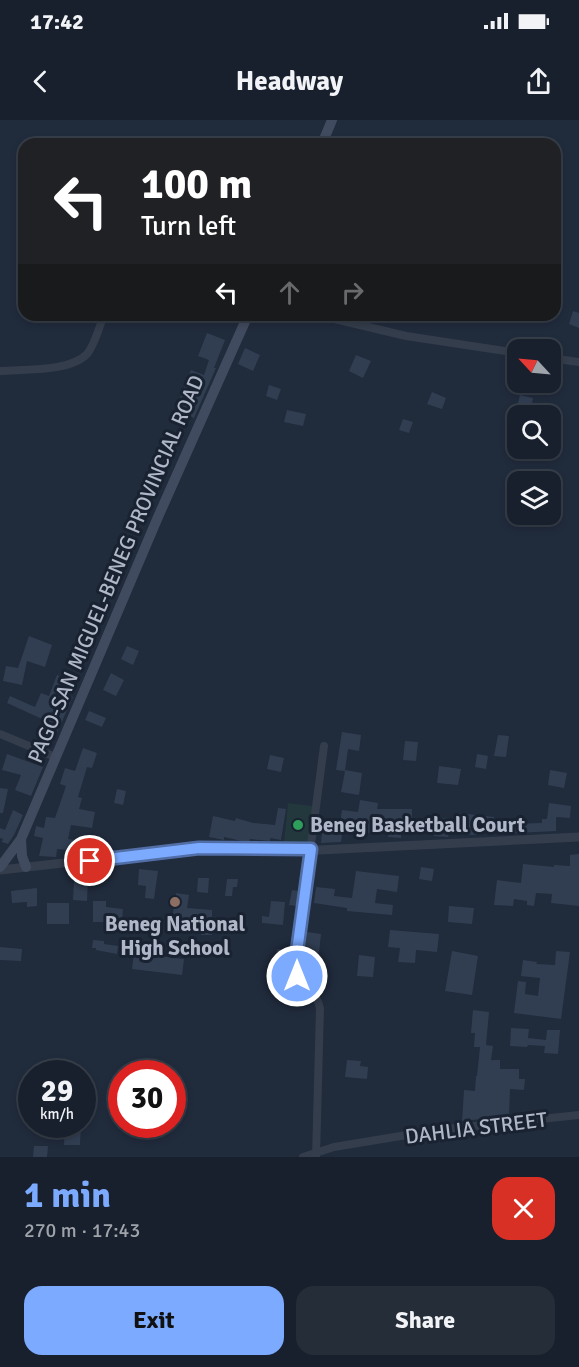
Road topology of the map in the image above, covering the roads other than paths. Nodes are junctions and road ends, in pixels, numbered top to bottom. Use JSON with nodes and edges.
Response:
{"nodes":[{"id":1,"x":332,"y":120,"type":"edge"},
{"id":2,"x":324,"y":138,"type":"edge"},
{"id":3,"x":102,"y":321,"type":"edge"},
{"id":4,"x":245,"y":321,"type":"edge"},
{"id":5,"x":343,"y":321,"type":"edge"},
{"id":6,"x":507,"y":351,"type":"edge"},
{"id":7,"x":561,"y":360,"type":"edge"},
{"id":8,"x":579,"y":362,"type":"edge"},
{"id":9,"x":0,"y":371,"type":"edge"},
{"id":10,"x":0,"y":734,"type":"edge"},
{"id":11,"x":324,"y":746,"type":"dead end"},
{"id":12,"x":55,"y":757,"type":"junction"},
{"id":13,"x":579,"y":837,"type":"edge"},
{"id":14,"x":21,"y":839,"type":"junction"},
{"id":15,"x":311,"y":849,"type":"junction"},
{"id":16,"x":26,"y":867,"type":"junction"},
{"id":17,"x":0,"y":868,"type":"edge"},
{"id":18,"x":579,"y":1115,"type":"edge"},
{"id":19,"x":316,"y":1155,"type":"edge"},
{"id":20,"x":303,"y":1157,"type":"edge"}],
"edges":[{"from":1,"to":2,"type":"main road"},
{"from":3,"to":9,"type":"street"},
{"from":4,"to":12,"type":"main road","name":"PAGO-SAN MIGUEL-BENEG PROVINCIAL ROAD"},
{"from":5,"to":6,"type":"street"},
{"from":7,"to":8,"type":"street"},
{"from":10,"to":12,"type":"street"},
{"from":11,"to":15,"type":"street"},
{"from":12,"to":14,"type":"main road","name":"PAGO-SAN MIGUEL-BENEG PROVINCIAL ROAD"},
{"from":13,"to":15,"type":"street"},
{"from":14,"to":16,"type":"main road"},
{"from":14,"to":17,"type":"main road","name":"PAGO-SAN MIGUEL-BENEG PROVINCIAL ROAD"},
{"from":15,"to":16,"type":"street"},
{"from":15,"to":19,"type":"street"},
{"from":16,"to":17,"type":"street"},
{"from":18,"to":19,"type":"street","name":"DAHLIA STREET"},
{"from":19,"to":20,"type":"street","name":"DAHLIA STREET"}]}
